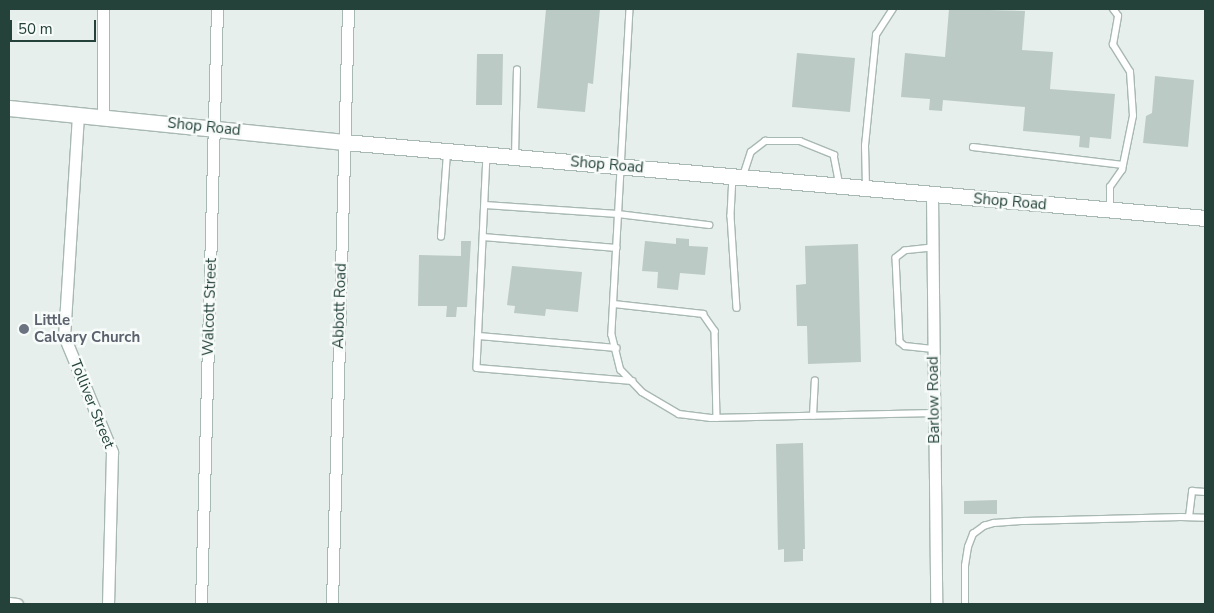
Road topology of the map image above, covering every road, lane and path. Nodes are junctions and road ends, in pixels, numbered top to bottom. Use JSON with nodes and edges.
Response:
{"nodes":[{"id":1,"x":104,"y":9,"type":"edge"},
{"id":2,"x":217,"y":9,"type":"edge"},
{"id":3,"x":348,"y":9,"type":"edge"},
{"id":4,"x":630,"y":9,"type":"edge"},
{"id":5,"x":893,"y":9,"type":"edge"},
{"id":6,"x":1113,"y":9,"type":"edge"},
{"id":7,"x":517,"y":70,"type":"dead end"},
{"id":8,"x":9,"y":108,"type":"edge"},
{"id":9,"x":78,"y":115,"type":"junction"},
{"id":10,"x":103,"y":117,"type":"junction"},
{"id":11,"x":215,"y":128,"type":"junction"},
{"id":12,"x":344,"y":142,"type":"junction"},
{"id":13,"x":973,"y":147,"type":"dead end"},
{"id":14,"x":448,"y":151,"type":"junction"},
{"id":15,"x":487,"y":154,"type":"junction"},
{"id":16,"x":515,"y":157,"type":"junction"},
{"id":17,"x":1123,"y":165,"type":"junction"},
{"id":18,"x":621,"y":166,"type":"junction"},
{"id":19,"x":738,"y":177,"type":"junction"},
{"id":20,"x":840,"y":187,"type":"junction"},
{"id":21,"x":866,"y":189,"type":"junction"},
{"id":22,"x":932,"y":195,"type":"junction"},
{"id":23,"x":485,"y":205,"type":"junction"},
{"id":24,"x":1110,"y":210,"type":"junction"},
{"id":25,"x":618,"y":214,"type":"junction"},
{"id":26,"x":1205,"y":218,"type":"edge"},
{"id":27,"x":709,"y":225,"type":"dead end"},
{"id":28,"x":441,"y":237,"type":"dead end"},
{"id":29,"x":483,"y":237,"type":"junction"},
{"id":30,"x":616,"y":248,"type":"junction"},
{"id":31,"x":932,"y":248,"type":"junction"},
{"id":32,"x":614,"y":304,"type":"junction"},
{"id":33,"x":736,"y":308,"type":"dead end"},
{"id":34,"x":479,"y":336,"type":"junction"},
{"id":35,"x":616,"y":348,"type":"junction"},
{"id":36,"x":934,"y":349,"type":"junction"},
{"id":37,"x":632,"y":381,"type":"junction"},
{"id":38,"x":815,"y":381,"type":"dead end"},
{"id":39,"x":934,"y":414,"type":"junction"},
{"id":40,"x":813,"y":416,"type":"junction"},
{"id":41,"x":717,"y":418,"type":"junction"},
{"id":42,"x":1205,"y":492,"type":"edge"},
{"id":43,"x":1189,"y":517,"type":"junction"},
{"id":44,"x":1205,"y":518,"type":"edge"},
{"id":45,"x":9,"y":604,"type":"edge"},
{"id":46,"x":17,"y":604,"type":"edge"},
{"id":47,"x":108,"y":604,"type":"edge"},
{"id":48,"x":201,"y":604,"type":"edge"},
{"id":49,"x":332,"y":604,"type":"edge"},
{"id":50,"x":936,"y":604,"type":"edge"},
{"id":51,"x":965,"y":604,"type":"edge"}],
"edges":[{"from":1,"to":10,"type":"street"},
{"from":2,"to":11,"type":"street","name":"Walcott Street"},
{"from":3,"to":12,"type":"street","name":"Abbott Road"},
{"from":4,"to":18,"type":"lane"},
{"from":5,"to":21,"type":"lane"},
{"from":6,"to":17,"type":"lane"},
{"from":7,"to":16,"type":"lane"},
{"from":8,"to":9,"type":"street","name":"Shop Road"},
{"from":9,"to":10,"type":"street","name":"Shop Road"},
{"from":9,"to":47,"type":"street","name":"Tolliver Street"},
{"from":10,"to":11,"type":"street","name":"Shop Road"},
{"from":11,"to":12,"type":"street","name":"Shop Road"},
{"from":11,"to":48,"type":"street","name":"Walcott Street"},
{"from":12,"to":14,"type":"street","name":"Shop Road"},
{"from":12,"to":49,"type":"street","name":"Abbott Road"},
{"from":13,"to":17,"type":"lane"},
{"from":14,"to":15,"type":"street","name":"Shop Road"},
{"from":14,"to":28,"type":"lane"},
{"from":15,"to":16,"type":"street","name":"Shop Road"},
{"from":15,"to":23,"type":"lane"},
{"from":16,"to":18,"type":"street","name":"Shop Road"},
{"from":17,"to":24,"type":"lane"},
{"from":18,"to":19,"type":"street","name":"Shop Road"},
{"from":18,"to":25,"type":"lane"},
{"from":19,"to":20,"type":"street","name":"Shop Road"},
{"from":19,"to":20,"type":"lane"},
{"from":19,"to":33,"type":"lane"},
{"from":20,"to":21,"type":"street","name":"Shop Road"},
{"from":21,"to":22,"type":"street","name":"Shop Road"},
{"from":22,"to":24,"type":"street","name":"Shop Road"},
{"from":22,"to":31,"type":"street","name":"Barlow Road"},
{"from":23,"to":25,"type":"lane"},
{"from":23,"to":29,"type":"lane"},
{"from":24,"to":26,"type":"street","name":"Shop Road"},
{"from":25,"to":27,"type":"lane"},
{"from":25,"to":30,"type":"lane"},
{"from":29,"to":30,"type":"lane"},
{"from":29,"to":34,"type":"lane"},
{"from":30,"to":32,"type":"lane"},
{"from":31,"to":36,"type":"street","name":"Barlow Road"},
{"from":31,"to":36,"type":"lane"},
{"from":32,"to":35,"type":"lane"},
{"from":32,"to":41,"type":"lane"},
{"from":34,"to":35,"type":"lane"},
{"from":34,"to":37,"type":"lane"},
{"from":35,"to":37,"type":"lane"},
{"from":36,"to":39,"type":"street","name":"Barlow Road"},
{"from":37,"to":41,"type":"lane"},
{"from":38,"to":40,"type":"lane"},
{"from":39,"to":40,"type":"lane"},
{"from":39,"to":50,"type":"street","name":"Barlow Road"},
{"from":40,"to":41,"type":"lane"},
{"from":42,"to":43,"type":"lane"},
{"from":43,"to":44,"type":"lane"},
{"from":43,"to":51,"type":"lane"},
{"from":45,"to":46,"type":"street"}]}
